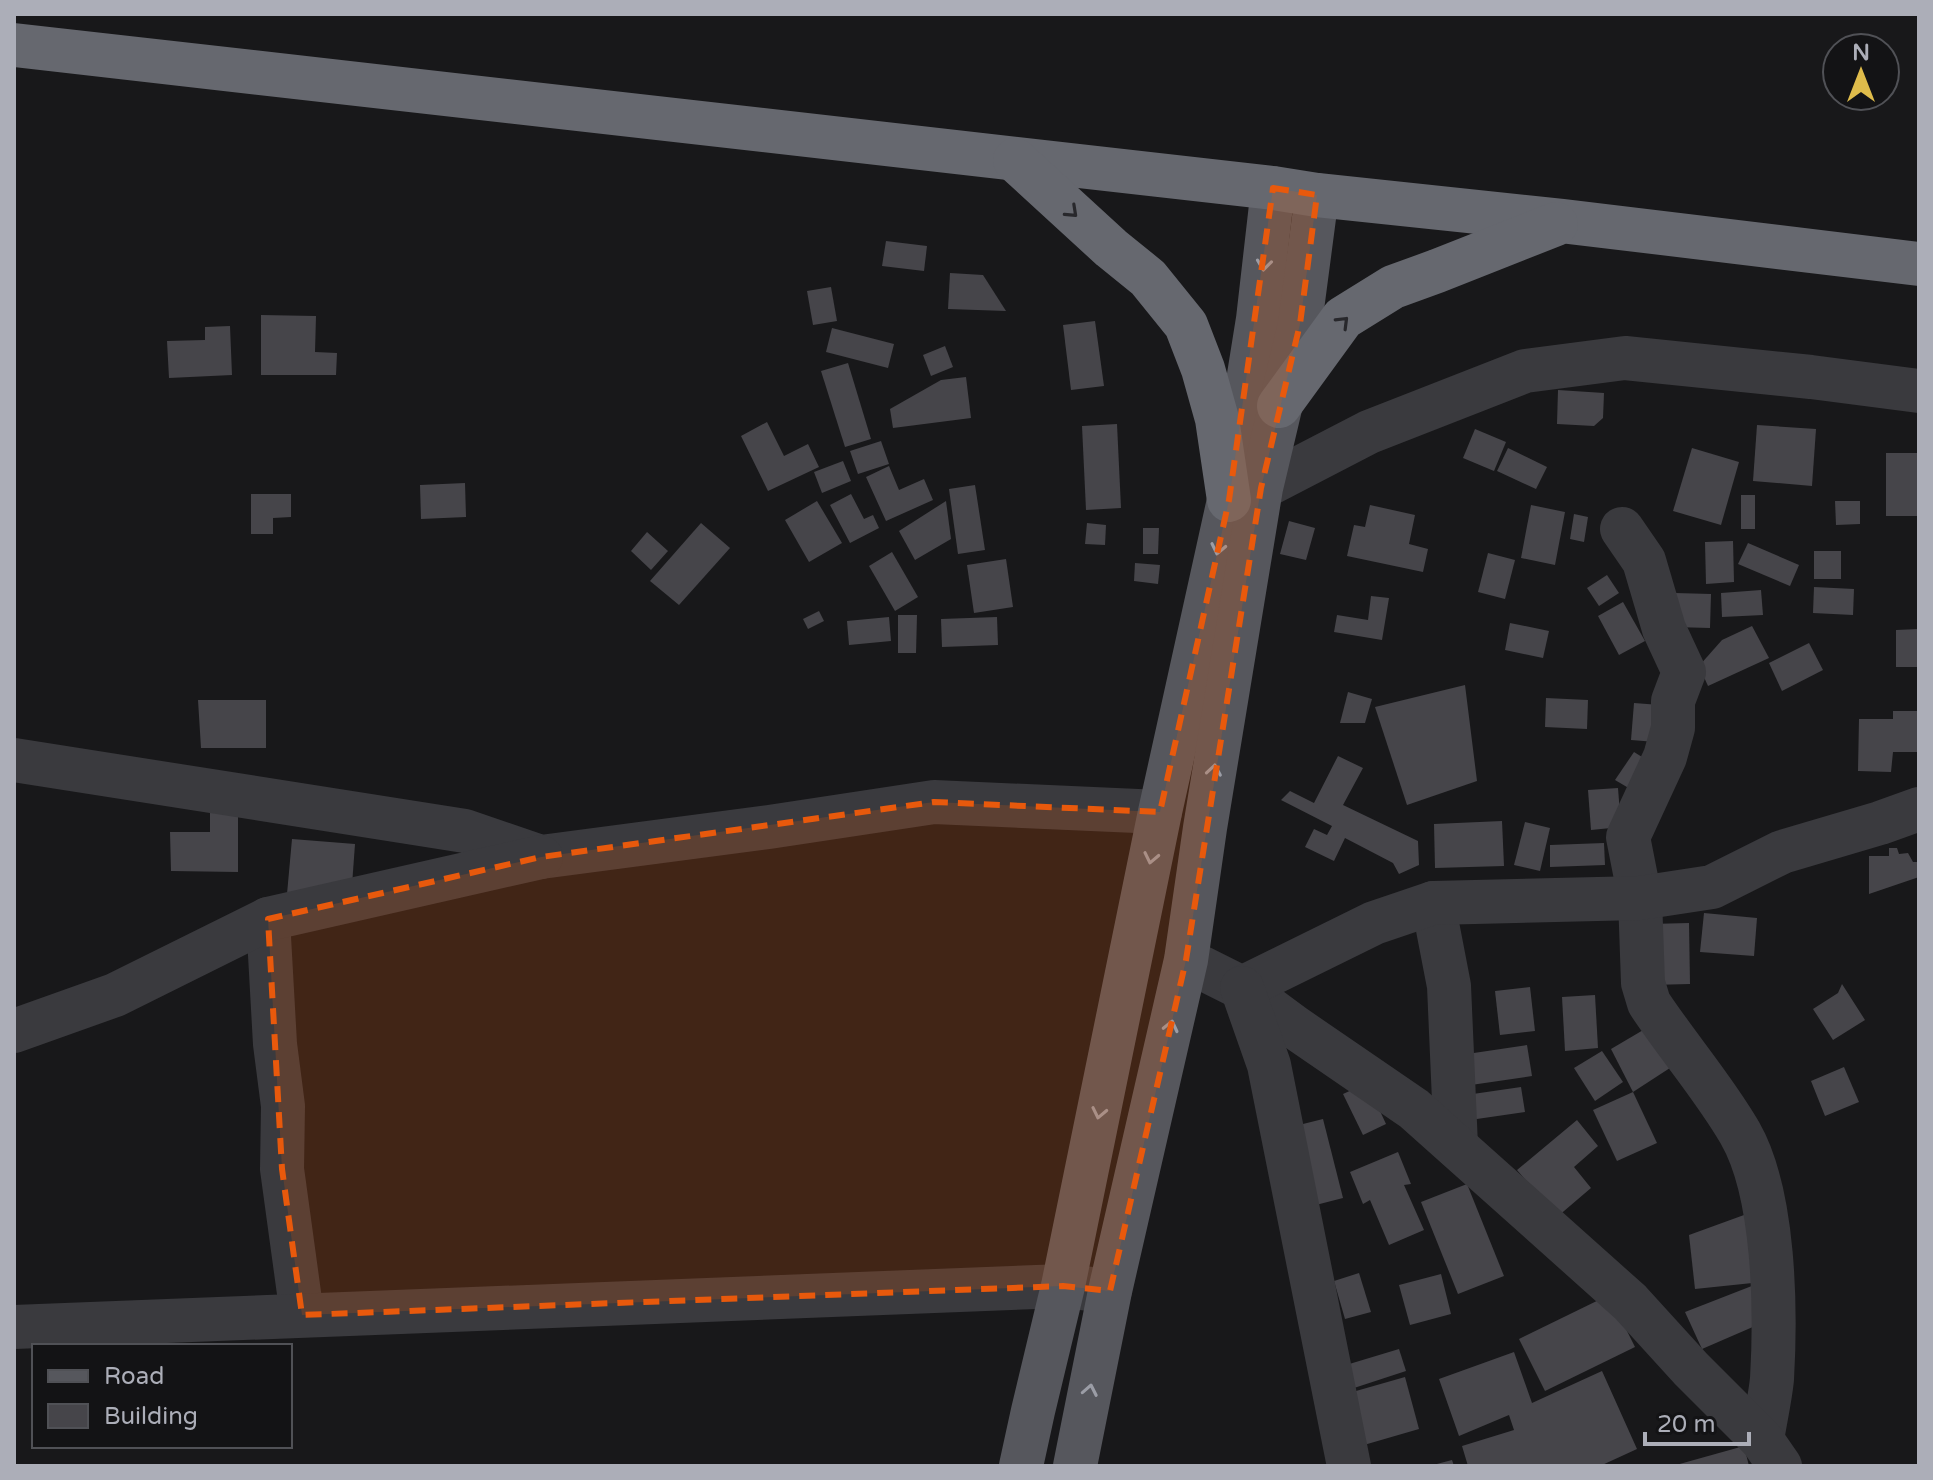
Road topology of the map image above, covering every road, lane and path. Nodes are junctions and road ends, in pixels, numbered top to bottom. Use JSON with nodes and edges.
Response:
{"nodes":[{"id":1,"x":14,"y":45,"type":"edge"},
{"id":2,"x":1015,"y":160,"type":"junction"},
{"id":3,"x":1273,"y":188,"type":"junction"},
{"id":4,"x":1317,"y":195,"type":"junction"},
{"id":5,"x":1562,"y":221,"type":"junction"},
{"id":6,"x":1919,"y":264,"type":"edge"},
{"id":7,"x":1919,"y":391,"type":"edge"},
{"id":8,"x":1279,"y":406,"type":"junction"},
{"id":9,"x":1245,"y":494,"type":"junction"},
{"id":10,"x":1622,"y":529,"type":"dead end"},
{"id":11,"x":14,"y":760,"type":"edge"},
{"id":12,"x":1919,"y":809,"type":"edge"},
{"id":13,"x":1160,"y":812,"type":"junction"},
{"id":14,"x":541,"y":857,"type":"junction"},
{"id":15,"x":1640,"y":898,"type":"junction"},
{"id":16,"x":1433,"y":903,"type":"junction"},
{"id":17,"x":268,"y":919,"type":"junction"},
{"id":18,"x":1186,"y":960,"type":"junction"},
{"id":19,"x":1242,"y":988,"type":"junction"},
{"id":20,"x":14,"y":1031,"type":"edge"},
{"id":21,"x":1456,"y":1146,"type":"junction"},
{"id":22,"x":1063,"y":1286,"type":"junction"},
{"id":23,"x":1110,"y":1291,"type":"junction"},
{"id":24,"x":302,"y":1315,"type":"junction"},
{"id":25,"x":14,"y":1327,"type":"edge"},
{"id":26,"x":1771,"y":1453,"type":"edge"},
{"id":27,"x":1021,"y":1466,"type":"edge"},
{"id":28,"x":1075,"y":1466,"type":"edge"},
{"id":29,"x":1349,"y":1466,"type":"edge"}],
"edges":[{"from":1,"to":2,"type":"highway"},
{"from":2,"to":3,"type":"highway"},
{"from":2,"to":9,"type":"highway","one_way":true},
{"from":3,"to":4,"type":"highway"},
{"from":3,"to":9,"type":"main road","one_way":true},
{"from":4,"to":5,"type":"highway"},
{"from":4,"to":8,"type":"main road"},
{"from":5,"to":6,"type":"highway"},
{"from":8,"to":5,"type":"highway","one_way":true},
{"from":7,"to":9,"type":"street"},
{"from":8,"to":9,"type":"main road"},
{"from":9,"to":13,"type":"main road","one_way":true},
{"from":18,"to":9,"type":"main road","one_way":true},
{"from":10,"to":15,"type":"street"},
{"from":11,"to":14,"type":"street"},
{"from":12,"to":15,"type":"street"},
{"from":13,"to":14,"type":"street"},
{"from":13,"to":22,"type":"main road","one_way":true},
{"from":14,"to":17,"type":"street"},
{"from":15,"to":16,"type":"street"},
{"from":15,"to":26,"type":"street"},
{"from":16,"to":19,"type":"street"},
{"from":16,"to":21,"type":"street"},
{"from":17,"to":20,"type":"street"},
{"from":17,"to":24,"type":"street"},
{"from":18,"to":19,"type":"street"},
{"from":23,"to":18,"type":"main road","one_way":true},
{"from":19,"to":21,"type":"street"},
{"from":19,"to":29,"type":"street"},
{"from":21,"to":26,"type":"street"},
{"from":22,"to":23,"type":"street"},
{"from":22,"to":24,"type":"street"},
{"from":22,"to":27,"type":"main road"},
{"from":28,"to":23,"type":"main road","one_way":true},
{"from":24,"to":25,"type":"street"}]}
